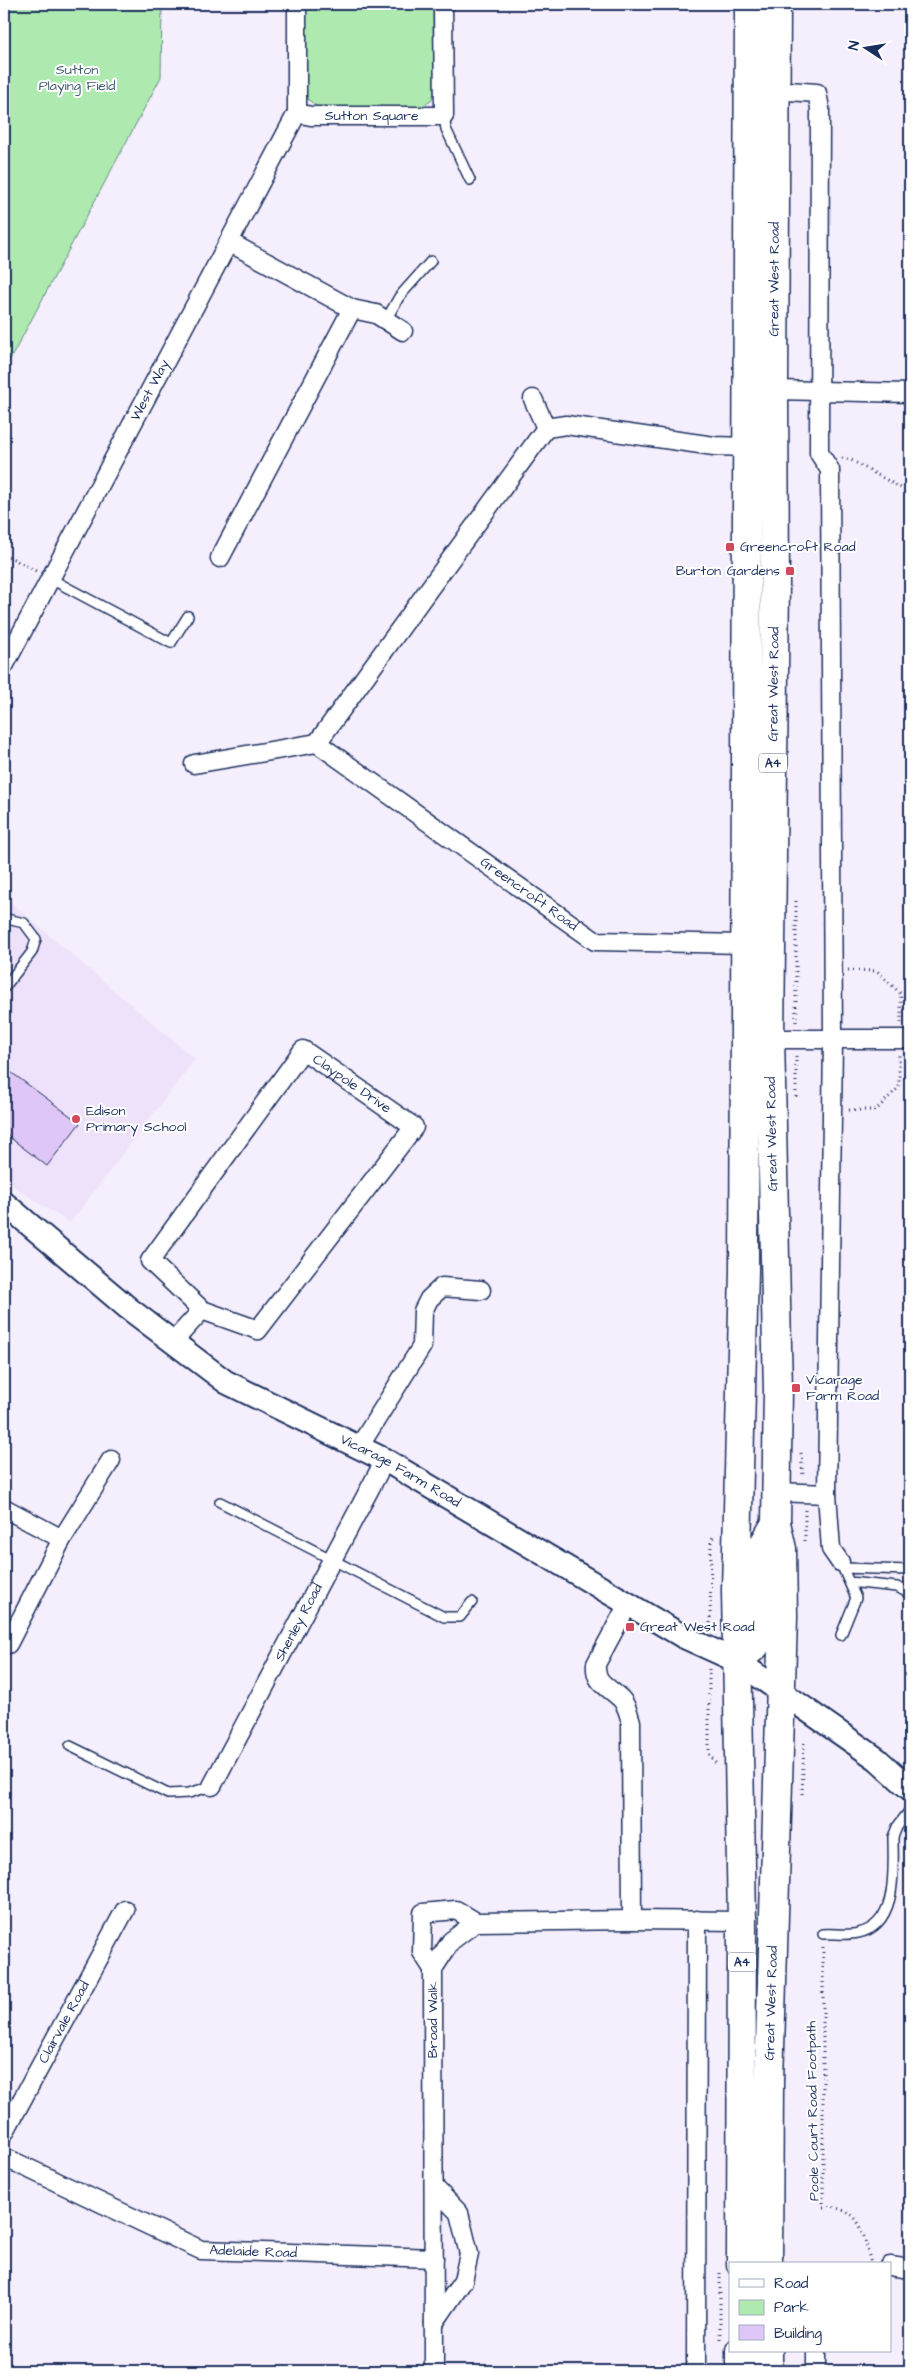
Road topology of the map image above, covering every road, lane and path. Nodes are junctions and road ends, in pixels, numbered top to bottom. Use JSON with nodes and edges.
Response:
{"nodes":[{"id":1,"x":297,"y":4,"type":"edge"},
{"id":2,"x":443,"y":4,"type":"edge"},
{"id":3,"x":749,"y":4,"type":"edge"},
{"id":4,"x":776,"y":4,"type":"edge"},
{"id":5,"x":774,"y":90,"type":"junction"},
{"id":6,"x":297,"y":113,"type":"junction"},
{"id":7,"x":444,"y":116,"type":"junction"},
{"id":8,"x":470,"y":180,"type":"dead end"},
{"id":9,"x":229,"y":242,"type":"junction"},
{"id":10,"x":430,"y":261,"type":"dead end"},
{"id":11,"x":352,"y":309,"type":"junction"},
{"id":12,"x":386,"y":320,"type":"junction"},
{"id":13,"x":403,"y":331,"type":"dead end"},
{"id":14,"x":774,"y":390,"type":"junction"},
{"id":15,"x":818,"y":391,"type":"junction"},
{"id":16,"x":910,"y":393,"type":"edge"},
{"id":17,"x":533,"y":399,"type":"dead end"},
{"id":18,"x":546,"y":428,"type":"junction"},
{"id":19,"x":748,"y":447,"type":"junction"},
{"id":20,"x":819,"y":453,"type":"junction"},
{"id":21,"x":910,"y":493,"type":"edge"},
{"id":22,"x":4,"y":554,"type":"edge"},
{"id":23,"x":220,"y":558,"type":"dead end"},
{"id":24,"x":51,"y":579,"type":"junction"},
{"id":25,"x":188,"y":616,"type":"dead end"},
{"id":26,"x":4,"y":666,"type":"edge"},
{"id":27,"x":317,"y":743,"type":"junction"},
{"id":28,"x":194,"y":764,"type":"dead end"},
{"id":29,"x":4,"y":923,"type":"edge"},
{"id":30,"x":745,"y":944,"type":"junction"},
{"id":31,"x":833,"y":970,"type":"junction"},
{"id":32,"x":4,"y":988,"type":"edge"},
{"id":33,"x":903,"y":1039,"type":"edge"},
{"id":34,"x":770,"y":1040,"type":"junction"},
{"id":35,"x":833,"y":1040,"type":"junction"},
{"id":36,"x":832,"y":1109,"type":"junction"},
{"id":37,"x":7,"y":1212,"type":"edge"},
{"id":38,"x":481,"y":1290,"type":"dead end"},
{"id":39,"x":202,"y":1310,"type":"junction"},
{"id":40,"x":172,"y":1343,"type":"junction"},
{"id":41,"x":359,"y":1448,"type":"junction"},
{"id":42,"x":112,"y":1460,"type":"dead end"},
{"id":43,"x":385,"y":1460,"type":"junction"},
{"id":44,"x":777,"y":1492,"type":"junction"},
{"id":45,"x":827,"y":1494,"type":"junction"},
{"id":46,"x":220,"y":1502,"type":"dead end"},
{"id":47,"x":4,"y":1508,"type":"edge"},
{"id":48,"x":776,"y":1523,"type":"junction"},
{"id":49,"x":62,"y":1539,"type":"junction"},
{"id":50,"x":711,"y":1541,"type":"dead end"},
{"id":51,"x":332,"y":1560,"type":"junction"},
{"id":52,"x":842,"y":1565,"type":"junction"},
{"id":53,"x":910,"y":1570,"type":"edge"},
{"id":54,"x":849,"y":1582,"type":"junction"},
{"id":55,"x":910,"y":1594,"type":"edge"},
{"id":56,"x":472,"y":1602,"type":"dead end"},
{"id":57,"x":628,"y":1604,"type":"junction"},
{"id":58,"x":710,"y":1627,"type":"dead end"},
{"id":59,"x":841,"y":1635,"type":"dead end"},
{"id":60,"x":8,"y":1644,"type":"dead end"},
{"id":61,"x":738,"y":1661,"type":"junction"},
{"id":62,"x":709,"y":1666,"type":"dead end"},
{"id":63,"x":781,"y":1692,"type":"junction"},
{"id":64,"x":804,"y":1740,"type":"dead end"},
{"id":65,"x":70,"y":1746,"type":"dead end"},
{"id":66,"x":709,"y":1754,"type":"dead end"},
{"id":67,"x":804,"y":1783,"type":"dead end"},
{"id":68,"x":212,"y":1786,"type":"joint"},
{"id":69,"x":910,"y":1789,"type":"edge"},
{"id":70,"x":910,"y":1810,"type":"edge"},
{"id":71,"x":126,"y":1910,"type":"dead end"},
{"id":72,"x":632,"y":1920,"type":"junction"},
{"id":73,"x":697,"y":1920,"type":"junction"},
{"id":74,"x":742,"y":1921,"type":"junction"},
{"id":75,"x":476,"y":1922,"type":"junction"},
{"id":76,"x":823,"y":1934,"type":"joint"},
{"id":77,"x":432,"y":1969,"type":"junction"},
{"id":78,"x":4,"y":2133,"type":"edge"},
{"id":79,"x":4,"y":2157,"type":"edge"},
{"id":80,"x":434,"y":2188,"type":"junction"},
{"id":81,"x":434,"y":2258,"type":"junction"},
{"id":82,"x":741,"y":2262,"type":"edge"},
{"id":83,"x":768,"y":2262,"type":"edge"},
{"id":84,"x":870,"y":2262,"type":"edge"},
{"id":85,"x":892,"y":2266,"type":"edge"},
{"id":86,"x":910,"y":2269,"type":"edge"},
{"id":87,"x":434,"y":2324,"type":"junction"},
{"id":88,"x":740,"y":2352,"type":"edge"},
{"id":89,"x":768,"y":2352,"type":"edge"},
{"id":90,"x":816,"y":2352,"type":"edge"},
{"id":91,"x":434,"y":2371,"type":"edge"},
{"id":92,"x":696,"y":2371,"type":"edge"},
{"id":93,"x":740,"y":2371,"type":"edge"},
{"id":94,"x":768,"y":2371,"type":"edge"},
{"id":95,"x":816,"y":2371,"type":"edge"}],
"edges":[{"from":1,"to":6,"type":"street"},
{"from":2,"to":7,"type":"street"},
{"from":3,"to":19,"type":"highway","name":"Great West Road","number":"A4"},
{"from":4,"to":5,"type":"highway","name":"Great West Road","number":"A4"},
{"from":5,"to":14,"type":"highway","name":"Great West Road","number":"A4"},
{"from":5,"to":15,"type":"street"},
{"from":6,"to":7,"type":"street","name":"Sutton Square"},
{"from":6,"to":9,"type":"street","name":"West Way"},
{"from":7,"to":8,"type":"lane"},
{"from":9,"to":11,"type":"street"},
{"from":9,"to":24,"type":"street","name":"West Way"},
{"from":10,"to":12,"type":"lane"},
{"from":11,"to":12,"type":"street"},
{"from":11,"to":23,"type":"street"},
{"from":12,"to":13,"type":"street"},
{"from":14,"to":15,"type":"street"},
{"from":14,"to":34,"type":"highway","name":"Great West Road","number":"A4"},
{"from":15,"to":16,"type":"street"},
{"from":15,"to":20,"type":"street"},
{"from":17,"to":18,"type":"street"},
{"from":18,"to":19,"type":"street"},
{"from":18,"to":27,"type":"street"},
{"from":19,"to":30,"type":"highway","name":"Great West Road","number":"A4"},
{"from":20,"to":21,"type":"path"},
{"from":20,"to":31,"type":"street"},
{"from":22,"to":24,"type":"path"},
{"from":24,"to":25,"type":"lane"},
{"from":24,"to":26,"type":"street","name":"West Way"},
{"from":27,"to":28,"type":"street"},
{"from":27,"to":30,"type":"street","name":"Greencroft Road"},
{"from":29,"to":32,"type":"lane"},
{"from":30,"to":61,"type":"highway","name":"Great West Road","number":"A4"},
{"from":31,"to":33,"type":"path"},
{"from":31,"to":35,"type":"street"},
{"from":33,"to":35,"type":"street"},
{"from":33,"to":36,"type":"path"},
{"from":34,"to":35,"type":"street"},
{"from":34,"to":44,"type":"highway","name":"Great West Road","number":"A4"},
{"from":35,"to":36,"type":"street"},
{"from":36,"to":45,"type":"street"},
{"from":37,"to":40,"type":"street","name":"Vicarage Farm Road"},
{"from":38,"to":41,"type":"street"},
{"from":39,"to":39,"type":"street","name":"Claypole Drive"},
{"from":39,"to":40,"type":"street"},
{"from":40,"to":41,"type":"street","name":"Vicarage Farm Road"},
{"from":41,"to":43,"type":"street","name":"Vicarage Farm Road"},
{"from":42,"to":49,"type":"street"},
{"from":43,"to":51,"type":"street","name":"Shenley Road"},
{"from":43,"to":57,"type":"street","name":"Vicarage Farm Road"},
{"from":44,"to":45,"type":"street"},
{"from":44,"to":48,"type":"highway","name":"Great West Road","number":"A4"},
{"from":45,"to":52,"type":"street"},
{"from":46,"to":51,"type":"lane"},
{"from":47,"to":49,"type":"street"},
{"from":48,"to":61,"type":"highway","number":"A4"},
{"from":48,"to":63,"type":"highway","name":"Great West Road","number":"A4"},
{"from":49,"to":60,"type":"street"},
{"from":50,"to":58,"type":"path"},
{"from":51,"to":56,"type":"lane"},
{"from":51,"to":68,"type":"street","name":"Shenley Road"},
{"from":52,"to":53,"type":"lane"},
{"from":52,"to":54,"type":"lane"},
{"from":54,"to":55,"type":"lane"},
{"from":54,"to":59,"type":"lane"},
{"from":57,"to":61,"type":"street","name":"Vicarage Farm Road"},
{"from":57,"to":72,"type":"street"},
{"from":61,"to":63,"type":"street","name":"Vicarage Farm Road"},
{"from":61,"to":74,"type":"highway","name":"Great West Road","number":"A4"},
{"from":62,"to":66,"type":"path"},
{"from":63,"to":69,"type":"street","name":"Vicarage Farm Road"},
{"from":63,"to":83,"type":"highway","name":"Great West Road","number":"A4"},
{"from":64,"to":67,"type":"path"},
{"from":65,"to":68,"type":"lane"},
{"from":70,"to":76,"type":"lane"},
{"from":71,"to":78,"type":"street","name":"Clairvale Road"},
{"from":72,"to":73,"type":"street"},
{"from":72,"to":75,"type":"street"},
{"from":73,"to":74,"type":"street"},
{"from":73,"to":92,"type":"street"},
{"from":74,"to":82,"type":"highway","name":"Great West Road","number":"A4"},
{"from":75,"to":77,"type":"street","name":"Broad Walk"},
{"from":75,"to":77,"type":"street"},
{"from":76,"to":84,"type":"path","name":"Poole Court Road Footpath"},
{"from":77,"to":80,"type":"street","name":"Broad Walk"},
{"from":79,"to":81,"type":"street","name":"Adelaide Road"},
{"from":80,"to":81,"type":"street","name":"Broad Walk"},
{"from":80,"to":87,"type":"street"},
{"from":81,"to":87,"type":"street","name":"Broad Walk"},
{"from":85,"to":86,"type":"street"},
{"from":87,"to":91,"type":"street","name":"Broad Walk"},
{"from":88,"to":93,"type":"highway"},
{"from":89,"to":94,"type":"highway"},
{"from":90,"to":95,"type":"street"}]}
